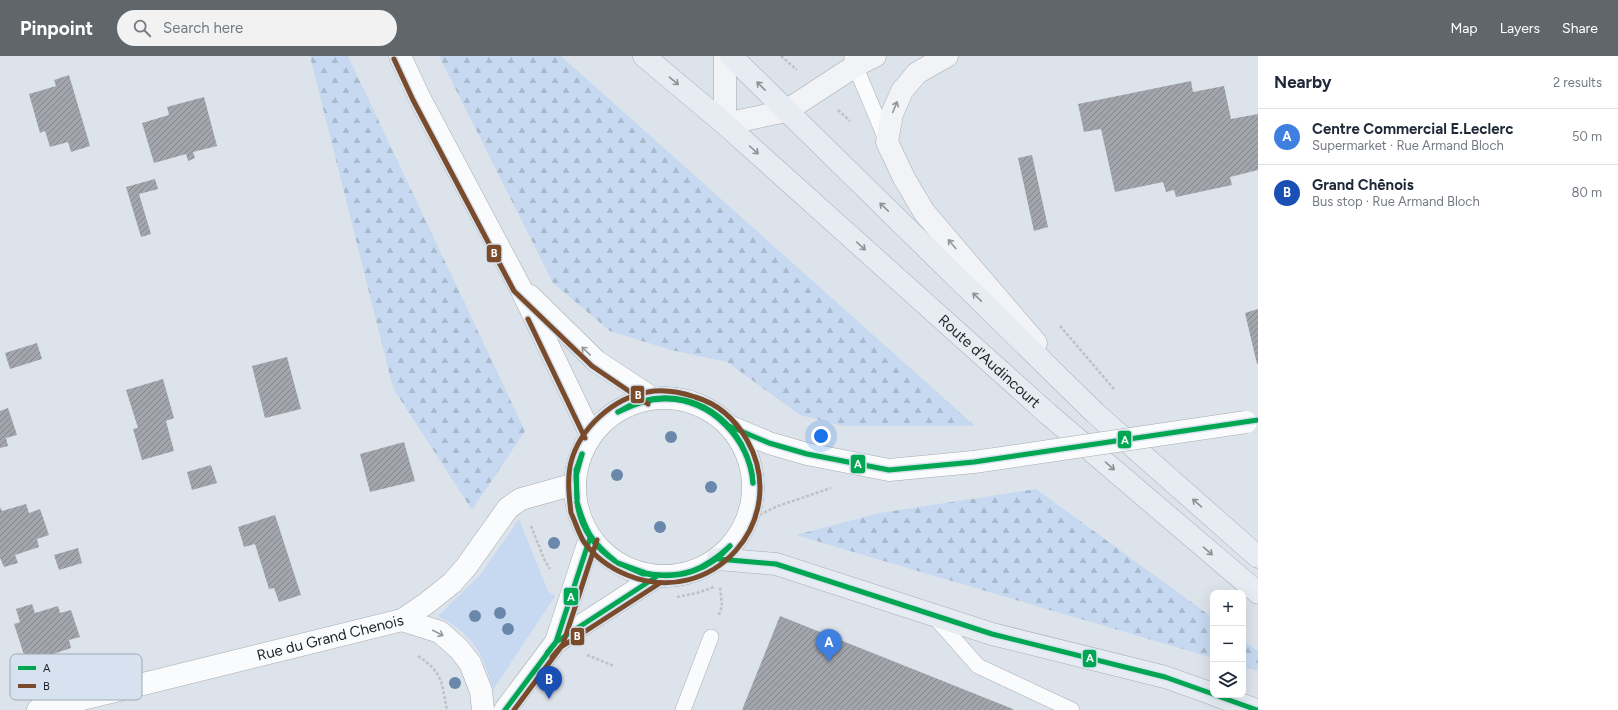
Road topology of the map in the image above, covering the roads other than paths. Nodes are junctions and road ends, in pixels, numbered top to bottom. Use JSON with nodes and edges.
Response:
{"nodes":[{"id":1,"x":400,"y":56,"type":"edge"},
{"id":2,"x":644,"y":56,"type":"edge"},
{"id":3,"x":725,"y":56,"type":"edge"},
{"id":4,"x":731,"y":56,"type":"edge"},
{"id":5,"x":875,"y":56,"type":"edge"},
{"id":6,"x":948,"y":56,"type":"edge"},
{"id":7,"x":853,"y":61,"type":"edge"},
{"id":8,"x":786,"y":111,"type":"junction"},
{"id":9,"x":725,"y":124,"type":"junction"},
{"id":10,"x":887,"y":142,"type":"junction"},
{"id":11,"x":520,"y":287,"type":"junction"},
{"id":12,"x":652,"y":398,"type":"junction"},
{"id":13,"x":1095,"y":413,"type":"junction"},
{"id":14,"x":1252,"y":421,"type":"edge"},
{"id":15,"x":729,"y":426,"type":"junction"},
{"id":16,"x":591,"y":435,"type":"junction"},
{"id":17,"x":575,"y":484,"type":"junction"},
{"id":18,"x":590,"y":538,"type":"junction"},
{"id":19,"x":1258,"y":557,"type":"edge"},
{"id":20,"x":718,"y":559,"type":"junction"},
{"id":21,"x":656,"y":577,"type":"junction"},
{"id":22,"x":1258,"y":593,"type":"edge"},
{"id":23,"x":932,"y":615,"type":"junction"},
{"id":24,"x":397,"y":622,"type":"junction"},
{"id":25,"x":711,"y":638,"type":"road end"},
{"id":26,"x":556,"y":642,"type":"junction"},
{"id":27,"x":142,"y":685,"type":"edge"},
{"id":28,"x":1210,"y":694,"type":"edge"},
{"id":29,"x":1223,"y":698,"type":"edge"},
{"id":30,"x":79,"y":700,"type":"edge"},
{"id":31,"x":38,"y":710,"type":"edge"},
{"id":32,"x":483,"y":710,"type":"edge"},
{"id":33,"x":506,"y":710,"type":"edge"},
{"id":34,"x":683,"y":710,"type":"edge"},
{"id":35,"x":1072,"y":710,"type":"edge"},
{"id":36,"x":1257,"y":710,"type":"edge"}],
"edges":[{"from":1,"to":11,"type":"street"},
{"from":2,"to":9,"type":"main road","name":"Route d'Audincourt","one_way":true},
{"from":3,"to":9,"type":"main road"},
{"from":8,"to":4,"type":"main road","one_way":true},
{"from":5,"to":7,"type":"main road"},
{"from":10,"to":6,"type":"main road","one_way":true},
{"from":7,"to":8,"type":"main road"},
{"from":7,"to":10,"type":"lane"},
{"from":8,"to":9,"type":"main road"},
{"from":13,"to":8,"type":"main road","one_way":true},
{"from":9,"to":22,"type":"main road","name":"Route d'Audincourt","one_way":true},
{"from":13,"to":10,"type":"main road","one_way":true},
{"from":12,"to":11,"type":"street","one_way":true},
{"from":11,"to":16,"type":"street"},
{"from":12,"to":15,"type":"street"},
{"from":12,"to":16,"type":"street"},
{"from":19,"to":13,"type":"main road","one_way":true},
{"from":14,"to":15,"type":"street","bridge":true},
{"from":15,"to":20,"type":"street"},
{"from":16,"to":17,"type":"street"},
{"from":17,"to":18,"type":"street"},
{"from":17,"to":24,"type":"street","name":"Rue du Grand Chenois"},
{"from":18,"to":21,"type":"street"},
{"from":18,"to":26,"type":"street"},
{"from":20,"to":21,"type":"street"},
{"from":20,"to":23,"type":"main road"},
{"from":21,"to":26,"type":"street"},
{"from":23,"to":28,"type":"main road"},
{"from":23,"to":35,"type":"lane"},
{"from":24,"to":27,"type":"street","name":"Rue du Grand Chenois"},
{"from":24,"to":32,"type":"street","one_way":true},
{"from":25,"to":34,"type":"lane"},
{"from":26,"to":33,"type":"street"},
{"from":29,"to":36,"type":"main road"},
{"from":30,"to":31,"type":"street","name":"Rue du Grand Chenois"}]}
